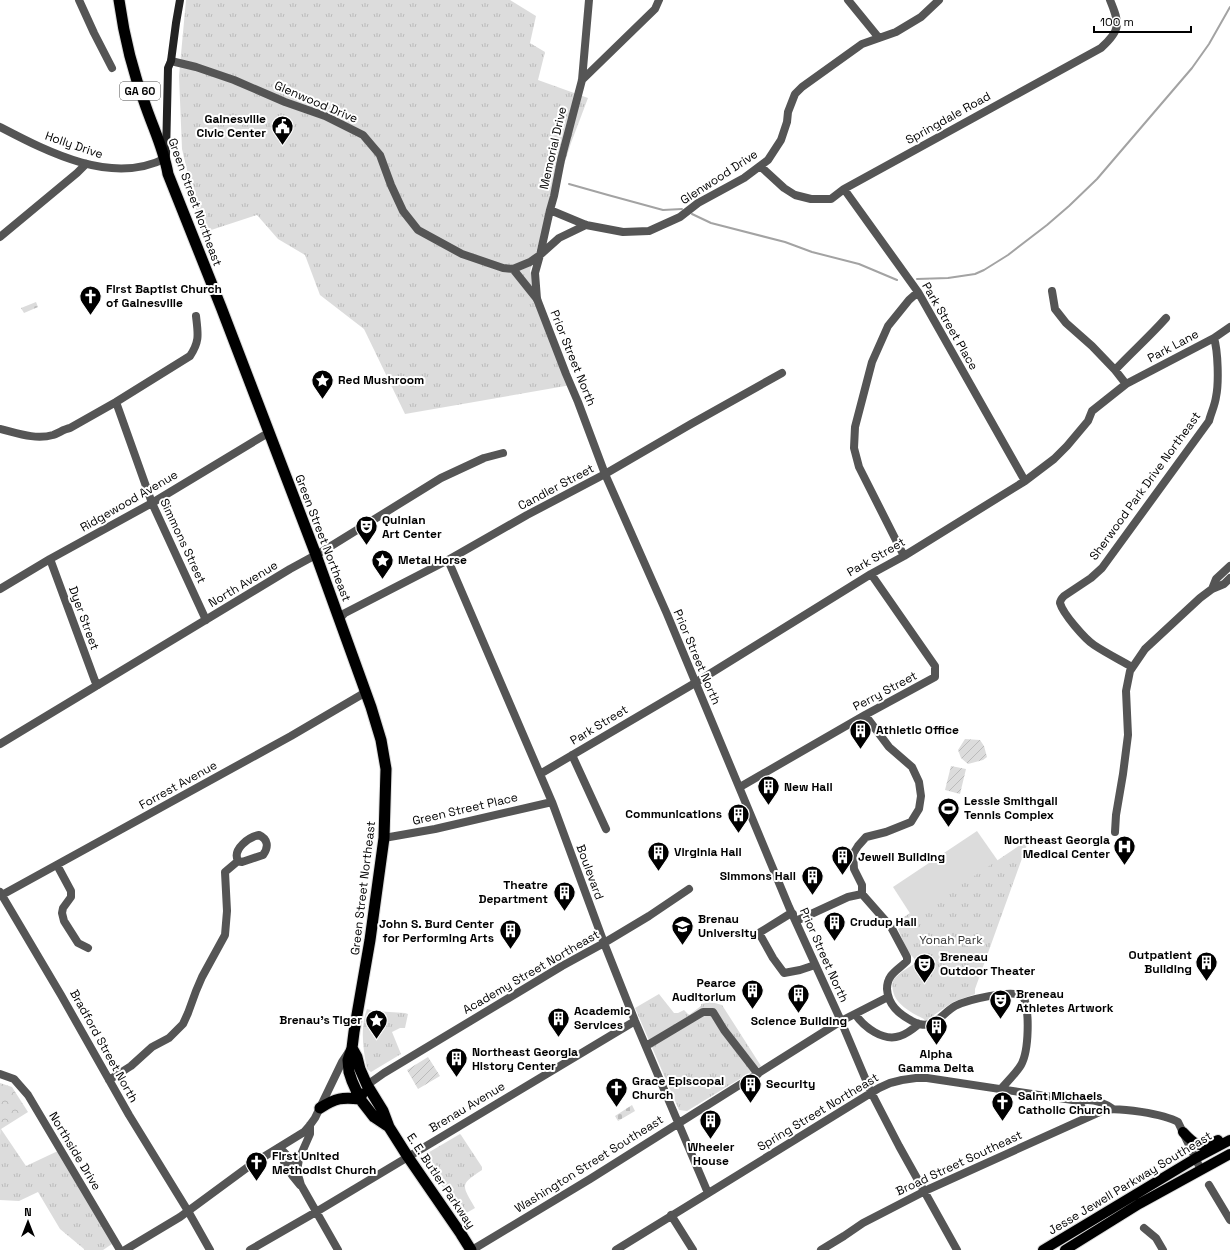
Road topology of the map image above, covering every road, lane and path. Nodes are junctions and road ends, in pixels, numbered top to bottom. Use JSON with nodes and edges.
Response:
{"nodes":[{"id":1,"x":79,"y":0,"type":"edge"},
{"id":2,"x":119,"y":0,"type":"edge"},
{"id":3,"x":180,"y":0,"type":"edge"},
{"id":4,"x":588,"y":0,"type":"edge"},
{"id":5,"x":659,"y":0,"type":"edge"},
{"id":6,"x":848,"y":0,"type":"edge"},
{"id":7,"x":939,"y":0,"type":"edge"},
{"id":8,"x":1110,"y":0,"type":"edge"},
{"id":9,"x":879,"y":38,"type":"junction"},
{"id":10,"x":171,"y":61,"type":"junction"},
{"id":11,"x":112,"y":68,"type":"dead end"},
{"id":12,"x":582,"y":80,"type":"junction"},
{"id":13,"x":0,"y":127,"type":"edge"},
{"id":14,"x":166,"y":158,"type":"junction"},
{"id":15,"x":86,"y":164,"type":"junction"},
{"id":16,"x":760,"y":166,"type":"junction"},
{"id":17,"x":844,"y":189,"type":"junction"},
{"id":18,"x":550,"y":210,"type":"junction"},
{"id":19,"x":586,"y":225,"type":"junction"},
{"id":20,"x":0,"y":237,"type":"edge"},
{"id":21,"x":540,"y":255,"type":"junction"},
{"id":22,"x":513,"y":269,"type":"junction"},
{"id":23,"x":1052,"y":291,"type":"dead end"},
{"id":24,"x":918,"y":292,"type":"junction"},
{"id":25,"x":537,"y":299,"type":"junction"},
{"id":26,"x":196,"y":316,"type":"dead end"},
{"id":27,"x":1166,"y":318,"type":"dead end"},
{"id":28,"x":1230,"y":327,"type":"edge"},
{"id":29,"x":1214,"y":338,"type":"junction"},
{"id":30,"x":1115,"y":370,"type":"junction"},
{"id":31,"x":782,"y":373,"type":"dead end"},
{"id":32,"x":1126,"y":384,"type":"junction"},
{"id":33,"x":116,"y":402,"type":"junction"},
{"id":34,"x":0,"y":429,"type":"edge"},
{"id":35,"x":270,"y":433,"type":"junction"},
{"id":36,"x":503,"y":453,"type":"dead end"},
{"id":37,"x":605,"y":474,"type":"junction"},
{"id":38,"x":1025,"y":481,"type":"junction"},
{"id":39,"x":152,"y":503,"type":"junction"},
{"id":40,"x":316,"y":555,"type":"junction"},
{"id":41,"x":904,"y":556,"type":"junction"},
{"id":42,"x":50,"y":559,"type":"junction"},
{"id":43,"x":448,"y":560,"type":"junction"},
{"id":44,"x":1230,"y":566,"type":"edge"},
{"id":45,"x":870,"y":574,"type":"junction"},
{"id":46,"x":1230,"y":578,"type":"edge"},
{"id":47,"x":0,"y":589,"type":"edge"},
{"id":48,"x":1212,"y":589,"type":"junction"},
{"id":49,"x":340,"y":618,"type":"junction"},
{"id":50,"x":206,"y":620,"type":"junction"},
{"id":51,"x":1132,"y":667,"type":"junction"},
{"id":52,"x":695,"y":683,"type":"junction"},
{"id":53,"x":98,"y":685,"type":"junction"},
{"id":54,"x":366,"y":692,"type":"junction"},
{"id":55,"x":865,"y":715,"type":"junction"},
{"id":56,"x":0,"y":744,"type":"edge"},
{"id":57,"x":572,"y":755,"type":"junction"},
{"id":58,"x":540,"y":774,"type":"junction"},
{"id":59,"x":740,"y":787,"type":"junction"},
{"id":60,"x":552,"y":802,"type":"junction"},
{"id":61,"x":606,"y":828,"type":"dead end"},
{"id":62,"x":1115,"y":832,"type":"dead end"},
{"id":63,"x":384,"y":838,"type":"junction"},
{"id":64,"x":238,"y":861,"type":"dead end"},
{"id":65,"x":57,"y":865,"type":"junction"},
{"id":66,"x":689,"y":889,"type":"dead end"},
{"id":67,"x":1,"y":894,"type":"edge"},
{"id":68,"x":862,"y":894,"type":"junction"},
{"id":69,"x":794,"y":917,"type":"junction"},
{"id":70,"x":604,"y":944,"type":"junction"},
{"id":71,"x":88,"y":948,"type":"dead end"},
{"id":72,"x":816,"y":965,"type":"junction"},
{"id":73,"x":888,"y":997,"type":"junction"},
{"id":74,"x":854,"y":1014,"type":"junction"},
{"id":75,"x":635,"y":1021,"type":"junction"},
{"id":76,"x":840,"y":1022,"type":"junction"},
{"id":77,"x":919,"y":1024,"type":"junction"},
{"id":78,"x":646,"y":1046,"type":"junction"},
{"id":79,"x":352,"y":1048,"type":"junction"},
{"id":80,"x":1,"y":1074,"type":"edge"},
{"id":81,"x":758,"y":1074,"type":"junction"},
{"id":82,"x":109,"y":1080,"type":"junction"},
{"id":83,"x":367,"y":1085,"type":"junction"},
{"id":84,"x":1001,"y":1089,"type":"junction"},
{"id":85,"x":871,"y":1092,"type":"junction"},
{"id":86,"x":360,"y":1099,"type":"junction"},
{"id":87,"x":1079,"y":1101,"type":"junction"},
{"id":88,"x":320,"y":1108,"type":"junction"},
{"id":89,"x":1113,"y":1109,"type":"junction"},
{"id":90,"x":1086,"y":1118,"type":"junction"},
{"id":91,"x":677,"y":1123,"type":"junction"},
{"id":92,"x":310,"y":1125,"type":"junction"},
{"id":93,"x":389,"y":1127,"type":"junction"},
{"id":94,"x":1183,"y":1132,"type":"junction"},
{"id":95,"x":1230,"y":1134,"type":"edge"},
{"id":96,"x":1230,"y":1140,"type":"edge"},
{"id":97,"x":279,"y":1148,"type":"junction"},
{"id":98,"x":1230,"y":1154,"type":"edge"},
{"id":99,"x":408,"y":1157,"type":"junction"},
{"id":100,"x":1196,"y":1158,"type":"junction"},
{"id":101,"x":1202,"y":1170,"type":"junction"},
{"id":102,"x":298,"y":1175,"type":"junction"},
{"id":103,"x":301,"y":1185,"type":"junction"},
{"id":104,"x":1209,"y":1185,"type":"dead end"},
{"id":105,"x":924,"y":1192,"type":"junction"},
{"id":106,"x":708,"y":1193,"type":"junction"},
{"id":107,"x":188,"y":1211,"type":"junction"},
{"id":108,"x":316,"y":1212,"type":"junction"},
{"id":109,"x":672,"y":1215,"type":"junction"},
{"id":110,"x":1230,"y":1220,"type":"edge"},
{"id":111,"x":1144,"y":1228,"type":"dead end"},
{"id":112,"x":120,"y":1250,"type":"edge"},
{"id":113,"x":125,"y":1250,"type":"edge"},
{"id":114,"x":210,"y":1250,"type":"edge"},
{"id":115,"x":250,"y":1250,"type":"edge"},
{"id":116,"x":338,"y":1250,"type":"edge"},
{"id":117,"x":471,"y":1250,"type":"edge"},
{"id":118,"x":616,"y":1250,"type":"edge"},
{"id":119,"x":692,"y":1250,"type":"edge"},
{"id":120,"x":820,"y":1250,"type":"edge"},
{"id":121,"x":957,"y":1250,"type":"edge"},
{"id":122,"x":1043,"y":1250,"type":"edge"},
{"id":123,"x":1065,"y":1250,"type":"edge"},
{"id":124,"x":1163,"y":1250,"type":"edge"}],
"edges":[{"from":1,"to":11,"type":"street"},
{"from":2,"to":14,"type":"highway","name":"Green Street Northeast","number":"GA 60"},
{"from":3,"to":10,"type":"main road"},
{"from":4,"to":12,"type":"street","name":"Memorial Drive"},
{"from":5,"to":12,"type":"street"},
{"from":6,"to":9,"type":"street"},
{"from":7,"to":9,"type":"street","name":"Glenwood Drive"},
{"from":8,"to":17,"type":"street","name":"Springdale Road"},
{"from":9,"to":16,"type":"street","name":"Glenwood Drive"},
{"from":10,"to":14,"type":"main road"},
{"from":10,"to":22,"type":"street","name":"Glenwood Drive"},
{"from":12,"to":18,"type":"street","name":"Memorial Drive"},
{"from":13,"to":15,"type":"street","name":"Holly Drive"},
{"from":14,"to":15,"type":"street","name":"Holly Drive"},
{"from":14,"to":35,"type":"highway","name":"Green Street Northeast"},
{"from":15,"to":20,"type":"street"},
{"from":16,"to":17,"type":"street","name":"Springdale Road"},
{"from":16,"to":19,"type":"street","name":"Glenwood Drive"},
{"from":17,"to":24,"type":"street","name":"Park Street Place"},
{"from":18,"to":19,"type":"street","name":"Glenwood Drive"},
{"from":18,"to":21,"type":"street","name":"Memorial Drive"},
{"from":19,"to":21,"type":"street"},
{"from":21,"to":22,"type":"street"},
{"from":21,"to":25,"type":"street","name":"Memorial Drive"},
{"from":22,"to":25,"type":"street"},
{"from":23,"to":30,"type":"street"},
{"from":24,"to":38,"type":"street","name":"Park Street Place"},
{"from":24,"to":41,"type":"street"},
{"from":25,"to":37,"type":"street","name":"Prior Street North"},
{"from":26,"to":33,"type":"street"},
{"from":27,"to":30,"type":"street"},
{"from":28,"to":29,"type":"street","name":"Park Lane"},
{"from":29,"to":32,"type":"street","name":"Park Lane"},
{"from":29,"to":51,"type":"street","name":"Sherwood Park Drive Northeast"},
{"from":30,"to":32,"type":"street"},
{"from":31,"to":37,"type":"street","name":"Candler Street"},
{"from":32,"to":38,"type":"street","name":"Park Street"},
{"from":33,"to":34,"type":"street"},
{"from":33,"to":39,"type":"street","name":"Simmons Street"},
{"from":35,"to":39,"type":"street","name":"Ridgewood Avenue"},
{"from":35,"to":40,"type":"highway","name":"Green Street Northeast"},
{"from":36,"to":40,"type":"street","name":"North Avenue"},
{"from":37,"to":43,"type":"street","name":"Candler Street"},
{"from":37,"to":52,"type":"street","name":"Prior Street North"},
{"from":38,"to":41,"type":"street","name":"Park Street"},
{"from":39,"to":42,"type":"street","name":"Ridgewood Avenue"},
{"from":39,"to":50,"type":"street","name":"Simmons Street"},
{"from":40,"to":49,"type":"highway","name":"Green Street Northeast"},
{"from":40,"to":50,"type":"street","name":"North Avenue"},
{"from":41,"to":45,"type":"street","name":"Park Street"},
{"from":42,"to":47,"type":"street","name":"Ridgewood Avenue"},
{"from":42,"to":53,"type":"street","name":"Dyer Street"},
{"from":43,"to":49,"type":"street","name":"Candler Street"},
{"from":43,"to":58,"type":"street","name":"Boulevard"},
{"from":44,"to":48,"type":"street"},
{"from":45,"to":52,"type":"street","name":"Park Street"},
{"from":45,"to":55,"type":"street","name":"Perry Street"},
{"from":46,"to":48,"type":"street"},
{"from":48,"to":51,"type":"street"},
{"from":49,"to":54,"type":"highway","name":"Green Street Northeast"},
{"from":50,"to":53,"type":"street","name":"North Avenue"},
{"from":51,"to":62,"type":"street"},
{"from":52,"to":57,"type":"street","name":"Park Street"},
{"from":52,"to":59,"type":"street","name":"Prior Street North"},
{"from":53,"to":56,"type":"street","name":"North Avenue"},
{"from":54,"to":63,"type":"highway","name":"Green Street Northeast"},
{"from":54,"to":65,"type":"street","name":"Forrest Avenue"},
{"from":55,"to":59,"type":"street","name":"Perry Street"},
{"from":55,"to":68,"type":"street"},
{"from":57,"to":58,"type":"street","name":"Park Street"},
{"from":57,"to":61,"type":"street"},
{"from":58,"to":60,"type":"street","name":"Boulevard"},
{"from":59,"to":69,"type":"street","name":"Prior Street North"},
{"from":60,"to":63,"type":"street","name":"Green Street Place"},
{"from":60,"to":70,"type":"street","name":"Boulevard"},
{"from":63,"to":79,"type":"highway","name":"Green Street Northeast"},
{"from":64,"to":82,"type":"street"},
{"from":65,"to":67,"type":"street","name":"Forrest Avenue"},
{"from":65,"to":71,"type":"street"},
{"from":66,"to":70,"type":"street","name":"Academy Street Northeast"},
{"from":67,"to":82,"type":"street","name":"Bradford Street North"},
{"from":68,"to":69,"type":"street"},
{"from":68,"to":73,"type":"street"},
{"from":69,"to":72,"type":"street","name":"Prior Street North"},
{"from":69,"to":72,"type":"street"},
{"from":70,"to":75,"type":"street","name":"Boulevard"},
{"from":70,"to":83,"type":"street","name":"Academy Street Northeast"},
{"from":72,"to":76,"type":"street","name":"Prior Street North"},
{"from":73,"to":74,"type":"street","name":"Washington Street Southeast"},
{"from":73,"to":77,"type":"street"},
{"from":74,"to":76,"type":"street","name":"Washington Street Southeast"},
{"from":74,"to":77,"type":"street"},
{"from":75,"to":78,"type":"street","name":"Boulevard"},
{"from":75,"to":99,"type":"street","name":"Brenau Avenue"},
{"from":76,"to":81,"type":"street","name":"Washington Street Southeast"},
{"from":76,"to":85,"type":"street","name":"Prior Street North"},
{"from":77,"to":84,"type":"street"},
{"from":78,"to":81,"type":"street"},
{"from":78,"to":91,"type":"street","name":"Boulevard"},
{"from":79,"to":83,"type":"highway","name":"E. E. Butler Parkway"},
{"from":79,"to":86,"type":"highway","name":"E. E. Butler Parkway"},
{"from":79,"to":88,"type":"street"},
{"from":80,"to":112,"type":"street","name":"Northside Drive"},
{"from":81,"to":91,"type":"street","name":"Washington Street Southeast"},
{"from":82,"to":107,"type":"street","name":"Bradford Street North"},
{"from":83,"to":86,"type":"highway"},
{"from":83,"to":93,"type":"highway","name":"E. E. Butler Parkway"},
{"from":84,"to":85,"type":"street","name":"Spring Street Northeast"},
{"from":84,"to":87,"type":"street","name":"Spring Street Northeast"},
{"from":85,"to":105,"type":"street","name":"Prior Street North"},
{"from":85,"to":106,"type":"street","name":"Spring Street Northeast"},
{"from":86,"to":88,"type":"highway"},
{"from":86,"to":93,"type":"highway","name":"E. E. Butler Parkway"},
{"from":87,"to":89,"type":"street","name":"Spring Street Northeast"},
{"from":87,"to":90,"type":"street"},
{"from":88,"to":92,"type":"street"},
{"from":89,"to":90,"type":"street","name":"Broad Street Southeast"},
{"from":89,"to":94,"type":"street","name":"Spring Street Northeast"},
{"from":90,"to":105,"type":"street","name":"Broad Street Southeast"},
{"from":91,"to":106,"type":"street","name":"Boulevard"},
{"from":91,"to":117,"type":"street","name":"Washington Street Southeast"},
{"from":92,"to":97,"type":"street"},
{"from":92,"to":102,"type":"street"},
{"from":93,"to":99,"type":"highway","name":"E. E. Butler Parkway"},
{"from":94,"to":95,"type":"main road"},
{"from":94,"to":100,"type":"street","name":"Spring Street Northeast"},
{"from":96,"to":100,"type":"main road","name":"Jesse Jewell Parkway Southeast"},
{"from":97,"to":102,"type":"street"},
{"from":97,"to":103,"type":"street"},
{"from":97,"to":107,"type":"street"},
{"from":98,"to":101,"type":"main road","name":"Jesse Jewell Parkway Southeast"},
{"from":99,"to":108,"type":"street","name":"Brenau Avenue"},
{"from":99,"to":117,"type":"highway","name":"E. E. Butler Parkway"},
{"from":100,"to":101,"type":"street","name":"Spring Street Northeast"},
{"from":100,"to":122,"type":"main road","name":"Jesse Jewell Parkway Southeast"},
{"from":101,"to":123,"type":"main road","name":"Jesse Jewell Parkway Southeast"},
{"from":102,"to":103,"type":"street"},
{"from":103,"to":108,"type":"street"},
{"from":104,"to":110,"type":"street"},
{"from":105,"to":120,"type":"street","name":"Broad Street Southeast"},
{"from":105,"to":121,"type":"street","name":"Prior Street North"},
{"from":106,"to":109,"type":"street","name":"Spring Street Northeast"},
{"from":107,"to":113,"type":"street"},
{"from":107,"to":114,"type":"street","name":"Bradford Street North"},
{"from":108,"to":115,"type":"street","name":"Brenau Avenue"},
{"from":108,"to":116,"type":"street"},
{"from":109,"to":118,"type":"street","name":"Spring Street Northeast"},
{"from":109,"to":119,"type":"street"},
{"from":111,"to":124,"type":"street"}]}
